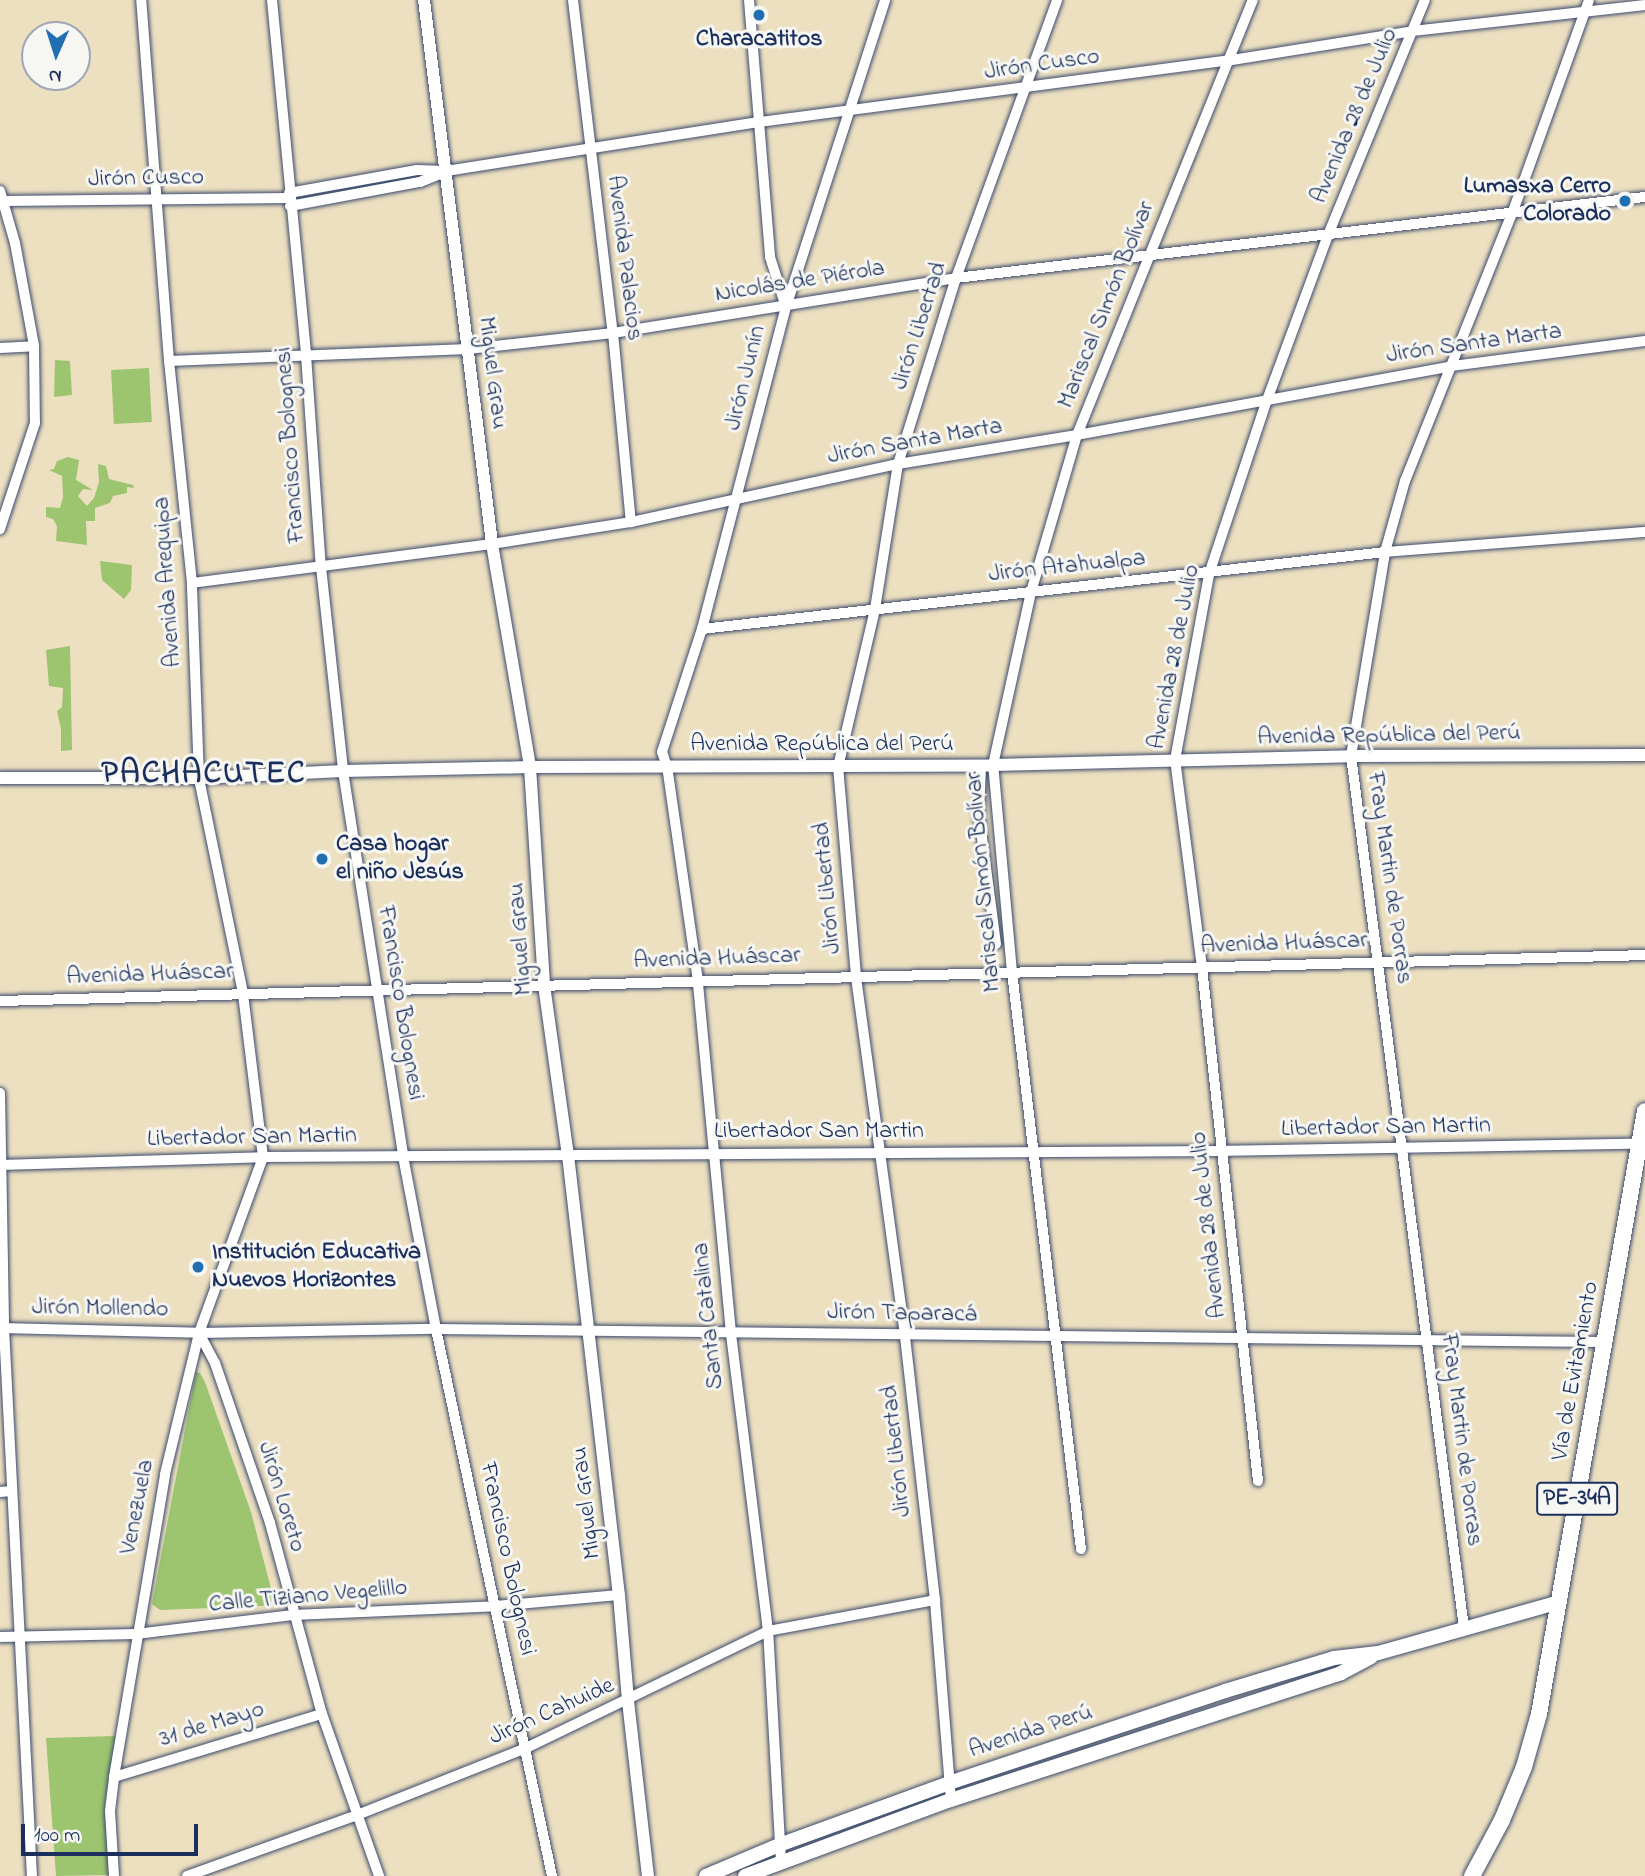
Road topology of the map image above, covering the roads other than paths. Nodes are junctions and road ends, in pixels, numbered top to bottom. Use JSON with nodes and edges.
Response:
{"nodes":[{"id":1,"x":141,"y":0,"type":"edge"},
{"id":2,"x":272,"y":0,"type":"edge"},
{"id":3,"x":424,"y":0,"type":"edge"},
{"id":4,"x":573,"y":0,"type":"edge"},
{"id":5,"x":749,"y":0,"type":"edge"},
{"id":6,"x":885,"y":0,"type":"edge"},
{"id":7,"x":1058,"y":0,"type":"edge"},
{"id":8,"x":1253,"y":0,"type":"edge"},
{"id":9,"x":1425,"y":0,"type":"edge"},
{"id":10,"x":1589,"y":0,"type":"edge"},
{"id":11,"x":1645,"y":5,"type":"edge"},
{"id":12,"x":1584,"y":13,"type":"junction"},
{"id":13,"x":1413,"y":32,"type":"junction"},
{"id":14,"x":1226,"y":61,"type":"junction"},
{"id":15,"x":1027,"y":88,"type":"junction"},
{"id":16,"x":850,"y":111,"type":"junction"},
{"id":17,"x":760,"y":122,"type":"junction"},
{"id":18,"x":590,"y":148,"type":"junction"},
{"id":19,"x":446,"y":171,"type":"junction"},
{"id":20,"x":1,"y":196,"type":"edge"},
{"id":21,"x":1645,"y":197,"type":"edge"},
{"id":22,"x":159,"y":199,"type":"junction"},
{"id":23,"x":290,"y":199,"type":"junction"},
{"id":24,"x":1513,"y":214,"type":"junction"},
{"id":25,"x":1328,"y":235,"type":"junction"},
{"id":26,"x":1150,"y":256,"type":"junction"},
{"id":27,"x":956,"y":278,"type":"junction"},
{"id":28,"x":786,"y":307,"type":"junction"},
{"id":29,"x":613,"y":333,"type":"junction"},
{"id":30,"x":1645,"y":341,"type":"edge"},
{"id":31,"x":34,"y":345,"type":"junction"},
{"id":32,"x":0,"y":348,"type":"edge"},
{"id":33,"x":468,"y":349,"type":"junction"},
{"id":34,"x":306,"y":355,"type":"junction"},
{"id":35,"x":169,"y":362,"type":"junction"},
{"id":36,"x":1451,"y":366,"type":"junction"},
{"id":37,"x":1267,"y":400,"type":"junction"},
{"id":38,"x":1077,"y":435,"type":"junction"},
{"id":39,"x":898,"y":464,"type":"junction"},
{"id":40,"x":737,"y":498,"type":"junction"},
{"id":41,"x":631,"y":522,"type":"junction"},
{"id":42,"x":0,"y":529,"type":"edge"},
{"id":43,"x":1645,"y":532,"type":"edge"},
{"id":44,"x":492,"y":544,"type":"junction"},
{"id":45,"x":1385,"y":552,"type":"junction"},
{"id":46,"x":321,"y":567,"type":"junction"},
{"id":47,"x":1209,"y":574,"type":"junction"},
{"id":48,"x":192,"y":583,"type":"junction"},
{"id":49,"x":1031,"y":592,"type":"junction"},
{"id":50,"x":874,"y":608,"type":"junction"},
{"id":51,"x":702,"y":629,"type":"junction"},
{"id":52,"x":1645,"y":755,"type":"edge"},
{"id":53,"x":1351,"y":756,"type":"junction"},
{"id":54,"x":1175,"y":760,"type":"junction"},
{"id":55,"x":987,"y":765,"type":"junction"},
{"id":56,"x":530,"y":767,"type":"junction"},
{"id":57,"x":667,"y":767,"type":"junction"},
{"id":58,"x":838,"y":767,"type":"junction"},
{"id":59,"x":343,"y":771,"type":"junction"},
{"id":60,"x":0,"y":778,"type":"edge"},
{"id":61,"x":199,"y":778,"type":"junction"},
{"id":62,"x":996,"y":944,"type":"dead end"},
{"id":63,"x":1645,"y":955,"type":"edge"},
{"id":64,"x":1380,"y":962,"type":"junction"},
{"id":65,"x":1202,"y":967,"type":"junction"},
{"id":66,"x":1012,"y":972,"type":"junction"},
{"id":67,"x":856,"y":976,"type":"junction"},
{"id":68,"x":698,"y":981,"type":"junction"},
{"id":69,"x":544,"y":985,"type":"junction"},
{"id":70,"x":376,"y":989,"type":"junction"},
{"id":71,"x":243,"y":993,"type":"junction"},
{"id":72,"x":0,"y":1001,"type":"edge"},
{"id":73,"x":0,"y":1093,"type":"edge"},
{"id":74,"x":1645,"y":1111,"type":"edge"},
{"id":75,"x":1639,"y":1144,"type":"junction"},
{"id":76,"x":1403,"y":1147,"type":"junction"},
{"id":77,"x":1222,"y":1151,"type":"junction"},
{"id":78,"x":1034,"y":1152,"type":"junction"},
{"id":79,"x":878,"y":1153,"type":"junction"},
{"id":80,"x":715,"y":1154,"type":"junction"},
{"id":81,"x":568,"y":1155,"type":"junction"},
{"id":82,"x":404,"y":1156,"type":"junction"},
{"id":83,"x":263,"y":1157,"type":"junction"},
{"id":84,"x":1,"y":1165,"type":"edge"},
{"id":85,"x":2,"y":1328,"type":"edge"},
{"id":86,"x":436,"y":1329,"type":"junction"},
{"id":87,"x":587,"y":1331,"type":"junction"},
{"id":88,"x":199,"y":1333,"type":"junction"},
{"id":89,"x":731,"y":1333,"type":"junction"},
{"id":90,"x":905,"y":1335,"type":"junction"},
{"id":91,"x":1056,"y":1338,"type":"junction"},
{"id":92,"x":1242,"y":1338,"type":"junction"},
{"id":93,"x":1427,"y":1340,"type":"junction"},
{"id":94,"x":1605,"y":1342,"type":"junction"},
{"id":95,"x":1258,"y":1481,"type":"dead end"},
{"id":96,"x":12,"y":1491,"type":"junction"},
{"id":97,"x":0,"y":1492,"type":"edge"},
{"id":98,"x":1081,"y":1549,"type":"dead end"},
{"id":99,"x":619,"y":1595,"type":"junction"},
{"id":100,"x":935,"y":1600,"type":"junction"},
{"id":101,"x":1559,"y":1602,"type":"junction"},
{"id":102,"x":496,"y":1606,"type":"junction"},
{"id":103,"x":293,"y":1615,"type":"junction"},
{"id":104,"x":1464,"y":1628,"type":"junction"},
{"id":105,"x":768,"y":1631,"type":"junction"},
{"id":106,"x":136,"y":1634,"type":"junction"},
{"id":107,"x":22,"y":1636,"type":"junction"},
{"id":108,"x":0,"y":1637,"type":"edge"},
{"id":109,"x":1378,"y":1653,"type":"junction"},
{"id":110,"x":628,"y":1701,"type":"junction"},
{"id":111,"x":322,"y":1714,"type":"junction"},
{"id":112,"x":526,"y":1748,"type":"junction"},
{"id":113,"x":114,"y":1777,"type":"junction"},
{"id":114,"x":949,"y":1783,"type":"junction"},
{"id":115,"x":951,"y":1800,"type":"junction"},
{"id":116,"x":357,"y":1815,"type":"junction"},
{"id":117,"x":779,"y":1845,"type":"junction"},
{"id":118,"x":781,"y":1861,"type":"junction"},
{"id":119,"x":30,"y":1873,"type":"edge"},
{"id":120,"x":205,"y":1873,"type":"edge"},
{"id":121,"x":114,"y":1876,"type":"edge"},
{"id":122,"x":187,"y":1876,"type":"edge"},
{"id":123,"x":380,"y":1876,"type":"edge"},
{"id":124,"x":552,"y":1876,"type":"edge"},
{"id":125,"x":648,"y":1876,"type":"edge"},
{"id":126,"x":706,"y":1876,"type":"edge"},
{"id":127,"x":745,"y":1876,"type":"edge"},
{"id":128,"x":1472,"y":1876,"type":"edge"}],
"edges":[{"from":1,"to":22,"type":"street","name":"Avenida Arequipa"},
{"from":2,"to":23,"type":"street","name":"Francisco Bolognesi"},
{"from":3,"to":19,"type":"street","name":"Miguel Grau"},
{"from":4,"to":18,"type":"street","name":"Avenida Palacios"},
{"from":5,"to":17,"type":"street"},
{"from":6,"to":16,"type":"street","name":"Jirón Junín"},
{"from":7,"to":15,"type":"street","name":"Jirón Libertad"},
{"from":8,"to":14,"type":"street","name":"Mariscal SImón Bolívar"},
{"from":9,"to":13,"type":"street","name":"Avenida 28 de Julio"},
{"from":10,"to":12,"type":"street","name":"Fray Martin de Porras"},
{"from":11,"to":12,"type":"street","name":"Jirón Cusco"},
{"from":12,"to":13,"type":"street","name":"Jirón Cusco"},
{"from":12,"to":24,"type":"street","name":"Fray Martin de Porras"},
{"from":13,"to":14,"type":"street","name":"Jirón Cusco"},
{"from":13,"to":25,"type":"street","name":"Avenida 28 de Julio"},
{"from":14,"to":15,"type":"street","name":"Jirón Cusco"},
{"from":14,"to":26,"type":"street","name":"Mariscal SImón Bolívar"},
{"from":15,"to":16,"type":"street","name":"Jirón Cusco"},
{"from":15,"to":27,"type":"street","name":"Jirón Libertad"},
{"from":16,"to":17,"type":"street","name":"Jirón Cusco"},
{"from":16,"to":28,"type":"street","name":"Jirón Junín"},
{"from":17,"to":18,"type":"street","name":"Jirón Cusco"},
{"from":17,"to":28,"type":"street"},
{"from":18,"to":19,"type":"street","name":"Jirón Cusco"},
{"from":18,"to":29,"type":"street","name":"Avenida Palacios"},
{"from":19,"to":23,"type":"street","name":"Jirón Cusco"},
{"from":19,"to":33,"type":"street","name":"Miguel Grau"},
{"from":20,"to":22,"type":"street","name":"Jirón Cusco"},
{"from":20,"to":31,"type":"street"},
{"from":21,"to":24,"type":"street","name":"Nicolás de Piérola"},
{"from":22,"to":23,"type":"street","name":"Jirón Cusco"},
{"from":22,"to":35,"type":"street","name":"Avenida Arequipa"},
{"from":23,"to":34,"type":"street","name":"Francisco Bolognesi"},
{"from":24,"to":25,"type":"street","name":"Nicolás de Piérola"},
{"from":24,"to":36,"type":"street","name":"Fray Martin de Porras"},
{"from":25,"to":26,"type":"street","name":"Nicolás de Piérola"},
{"from":25,"to":37,"type":"street","name":"Avenida 28 de Julio"},
{"from":26,"to":27,"type":"street","name":"Nicolás de Piérola"},
{"from":26,"to":38,"type":"street","name":"Mariscal SImón Bolívar"},
{"from":27,"to":28,"type":"street","name":"Nicolás de Piérola"},
{"from":27,"to":39,"type":"street","name":"Jirón Libertad"},
{"from":28,"to":29,"type":"street","name":"Nicolás de Piérola"},
{"from":28,"to":40,"type":"street","name":"Jirón Junín"},
{"from":29,"to":33,"type":"street","name":"Nicolás de Piérola"},
{"from":29,"to":41,"type":"street","name":"Avenida Palacios"},
{"from":30,"to":36,"type":"street","name":"Jirón Santa Marta"},
{"from":31,"to":32,"type":"street"},
{"from":31,"to":42,"type":"street"},
{"from":33,"to":34,"type":"street","name":"Nicolás de Piérola"},
{"from":33,"to":44,"type":"street","name":"Miguel Grau"},
{"from":34,"to":35,"type":"street","name":"Nicolás de Piérola"},
{"from":34,"to":46,"type":"street","name":"Francisco Bolognesi"},
{"from":35,"to":48,"type":"street","name":"Avenida Arequipa"},
{"from":36,"to":37,"type":"street","name":"Jirón Santa Marta"},
{"from":36,"to":45,"type":"street","name":"Fray Martin de Porras"},
{"from":37,"to":38,"type":"street","name":"Jirón Santa Marta"},
{"from":37,"to":47,"type":"street","name":"Avenida 28 de Julio"},
{"from":38,"to":39,"type":"street","name":"Jirón Santa Marta"},
{"from":38,"to":49,"type":"street","name":"Mariscal SImón Bolívar"},
{"from":39,"to":40,"type":"street","name":"Jirón Santa Marta"},
{"from":39,"to":50,"type":"street","name":"Jirón Libertad"},
{"from":40,"to":41,"type":"street","name":"Jirón Santa Marta"},
{"from":40,"to":51,"type":"street","name":"Jirón Junín"},
{"from":41,"to":44,"type":"street","name":"Jirón Santa Marta"},
{"from":43,"to":45,"type":"street","name":"Jirón Atahualpa"},
{"from":44,"to":46,"type":"street","name":"Jirón Santa Marta"},
{"from":44,"to":56,"type":"street","name":"Miguel Grau"},
{"from":45,"to":47,"type":"street","name":"Jirón Atahualpa"},
{"from":45,"to":53,"type":"street","name":"Fray Martin de Porras"},
{"from":46,"to":48,"type":"street","name":"Jirón Santa Marta"},
{"from":46,"to":59,"type":"street","name":"Francisco Bolognesi"},
{"from":47,"to":49,"type":"street","name":"Jirón Atahualpa"},
{"from":47,"to":54,"type":"street","name":"Avenida 28 de Julio"},
{"from":48,"to":61,"type":"street","name":"Avenida Arequipa"},
{"from":49,"to":50,"type":"street","name":"Jirón Atahualpa"},
{"from":49,"to":55,"type":"street","name":"Mariscal SImón Bolívar"},
{"from":50,"to":51,"type":"street","name":"Jirón Atahualpa"},
{"from":50,"to":58,"type":"street","name":"Jirón Libertad"},
{"from":51,"to":57,"type":"street","name":"Jirón Junín"},
{"from":52,"to":53,"type":"street","name":"Avenida República del Perú"},
{"from":53,"to":54,"type":"street","name":"Avenida República del Perú"},
{"from":53,"to":64,"type":"street","name":"Fray Martin de Porras"},
{"from":54,"to":55,"type":"street","name":"Avenida República del Perú"},
{"from":54,"to":65,"type":"street","name":"Avenida 28 de Julio"},
{"from":55,"to":58,"type":"street","name":"Avenida República del Perú"},
{"from":55,"to":62,"type":"street"},
{"from":55,"to":66,"type":"street","name":"Mariscal SImón Bolívar"},
{"from":56,"to":57,"type":"street","name":"Avenida República del Perú"},
{"from":56,"to":59,"type":"street","name":"Avenida República del Perú"},
{"from":56,"to":69,"type":"street","name":"Miguel Grau"},
{"from":57,"to":58,"type":"street","name":"Avenida República del Perú"},
{"from":57,"to":68,"type":"street","name":"Santa Catalina"},
{"from":58,"to":67,"type":"street","name":"Jirón Libertad"},
{"from":59,"to":61,"type":"street","name":"Avenida República del Perú"},
{"from":59,"to":70,"type":"street","name":"Francisco Bolognesi"},
{"from":60,"to":61,"type":"street","name":"Avenida República del Perú"},
{"from":61,"to":71,"type":"street","name":"Avenida Arequipa"},
{"from":63,"to":64,"type":"street","name":"Avenida Huáscar"},
{"from":64,"to":65,"type":"street","name":"Avenida Huáscar"},
{"from":64,"to":76,"type":"street","name":"Fray Martin de Porras"},
{"from":65,"to":66,"type":"street","name":"Avenida Huáscar"},
{"from":65,"to":77,"type":"street","name":"Avenida 28 de Julio"},
{"from":66,"to":67,"type":"street","name":"Avenida Huáscar"},
{"from":66,"to":78,"type":"street","name":"Mariscal SImón Bolívar"},
{"from":67,"to":68,"type":"street","name":"Avenida Huáscar"},
{"from":67,"to":79,"type":"street","name":"Jirón Libertad"},
{"from":68,"to":69,"type":"street","name":"Avenida Huáscar"},
{"from":68,"to":80,"type":"street","name":"Santa Catalina"},
{"from":69,"to":70,"type":"street","name":"Avenida Huáscar"},
{"from":69,"to":81,"type":"street","name":"Miguel Grau"},
{"from":70,"to":71,"type":"street","name":"Avenida Huáscar"},
{"from":70,"to":82,"type":"street","name":"Francisco Bolognesi"},
{"from":71,"to":72,"type":"street","name":"Avenida Huáscar"},
{"from":71,"to":83,"type":"street","name":"Avenida Arequipa"},
{"from":73,"to":84,"type":"street"},
{"from":74,"to":75,"type":"highway","name":"Vía de Evitamiento","number":"PE-34A"},
{"from":75,"to":76,"type":"street","name":"Libertador San Martin"},
{"from":75,"to":94,"type":"highway","name":"Vía de Evitamiento","number":"PE-34A"},
{"from":76,"to":77,"type":"street","name":"Libertador San Martin"},
{"from":76,"to":93,"type":"street","name":"Fray Martin de Porras"},
{"from":77,"to":78,"type":"street","name":"Libertador San Martin"},
{"from":77,"to":92,"type":"street","name":"Avenida 28 de Julio"},
{"from":78,"to":79,"type":"street","name":"Libertador San Martin"},
{"from":78,"to":91,"type":"street","name":"Mariscal SImón Bolívar"},
{"from":79,"to":80,"type":"street","name":"Libertador San Martin"},
{"from":79,"to":90,"type":"street","name":"Jirón Libertad"},
{"from":80,"to":81,"type":"street","name":"Libertador San Martin"},
{"from":80,"to":89,"type":"street","name":"Santa Catalina"},
{"from":81,"to":82,"type":"street","name":"Libertador San Martin"},
{"from":81,"to":87,"type":"street","name":"Miguel Grau"},
{"from":82,"to":83,"type":"street","name":"Libertador San Martin"},
{"from":82,"to":86,"type":"street","name":"Francisco Bolognesi"},
{"from":83,"to":84,"type":"street","name":"Libertador San Martin"},
{"from":83,"to":88,"type":"street","name":"Venezuela"},
{"from":84,"to":85,"type":"street"},
{"from":85,"to":88,"type":"street","name":"Jirón Mollendo"},
{"from":85,"to":96,"type":"street"},
{"from":86,"to":87,"type":"street","name":"Jirón Taparacá"},
{"from":86,"to":88,"type":"street","name":"Jirón Taparacá"},
{"from":86,"to":102,"type":"street","name":"Francisco Bolognesi"},
{"from":87,"to":89,"type":"street","name":"Jirón Taparacá"},
{"from":87,"to":99,"type":"street","name":"Miguel Grau"},
{"from":88,"to":103,"type":"street","name":"Jirón Loreto"},
{"from":88,"to":106,"type":"street","name":"Venezuela"},
{"from":89,"to":90,"type":"street","name":"Jirón Taparacá"},
{"from":89,"to":105,"type":"street","name":"Santa Catalina"},
{"from":90,"to":91,"type":"street","name":"Jirón Taparacá"},
{"from":90,"to":100,"type":"street","name":"Jirón Libertad"},
{"from":91,"to":92,"type":"street","name":"Jirón Taparacá"},
{"from":91,"to":98,"type":"street","name":"Mariscal SImón Bolívar"},
{"from":92,"to":93,"type":"street","name":"Jirón Taparacá"},
{"from":92,"to":95,"type":"street","name":"Avenida 28 de Julio"},
{"from":93,"to":94,"type":"street","name":"Jirón Taparacá"},
{"from":93,"to":104,"type":"street","name":"Fray Martin de Porras"},
{"from":94,"to":101,"type":"highway","name":"Vía de Evitamiento","number":"PE-34A"},
{"from":96,"to":97,"type":"street"},
{"from":96,"to":107,"type":"street"},
{"from":99,"to":102,"type":"street","name":"Calle Tiziano Vegelillo"},
{"from":99,"to":110,"type":"street","name":"Miguel Grau"},
{"from":100,"to":105,"type":"street","name":"Jirón Cahuide"},
{"from":100,"to":114,"type":"street","name":"Jirón Libertad"},
{"from":101,"to":104,"type":"main road","name":"Avenida Perú"},
{"from":101,"to":128,"type":"highway","name":"Vía de Evitamiento","number":"PE-34A"},
{"from":102,"to":103,"type":"street","name":"Calle Tiziano Vegelillo"},
{"from":102,"to":112,"type":"street","name":"Francisco Bolognesi"},
{"from":103,"to":106,"type":"street","name":"Calle Tiziano Vegelillo"},
{"from":103,"to":111,"type":"street","name":"Jirón Loreto"},
{"from":104,"to":109,"type":"main road","name":"Avenida Perú"},
{"from":105,"to":110,"type":"street","name":"Jirón Cahuide"},
{"from":105,"to":117,"type":"street","name":"Santa Catalina"},
{"from":106,"to":107,"type":"street","name":"Calle Tiziano Vegelillo"},
{"from":106,"to":113,"type":"street","name":"Venezuela"},
{"from":107,"to":108,"type":"street","name":"Calle Tiziano Vegelillo"},
{"from":107,"to":119,"type":"street"},
{"from":109,"to":114,"type":"main road","name":"Avenida Perú"},
{"from":109,"to":115,"type":"main road","name":"Avenida Perú"},
{"from":110,"to":112,"type":"street","name":"Jirón Cahuide"},
{"from":110,"to":125,"type":"street","name":"Miguel Grau"},
{"from":111,"to":113,"type":"street","name":"31 de Mayo"},
{"from":111,"to":116,"type":"street","name":"Jirón Loreto"},
{"from":112,"to":116,"type":"street","name":"Jirón Cahuide"},
{"from":112,"to":124,"type":"street","name":"Francisco Bolognesi"},
{"from":113,"to":121,"type":"street","name":"Venezuela"},
{"from":114,"to":115,"type":"street","name":"Jirón Libertad"},
{"from":114,"to":117,"type":"main road","name":"Avenida Perú"},
{"from":115,"to":118,"type":"main road","name":"Avenida Perú"},
{"from":116,"to":120,"type":"street","name":"Jirón Cahuide"},
{"from":116,"to":123,"type":"street","name":"Jirón Loreto"},
{"from":117,"to":118,"type":"street","name":"Santa Catalina"},
{"from":117,"to":126,"type":"main road","name":"Avenida Perú"},
{"from":118,"to":127,"type":"main road","name":"Avenida Perú"},
{"from":120,"to":122,"type":"street","name":"Jirón Cahuide"}]}
